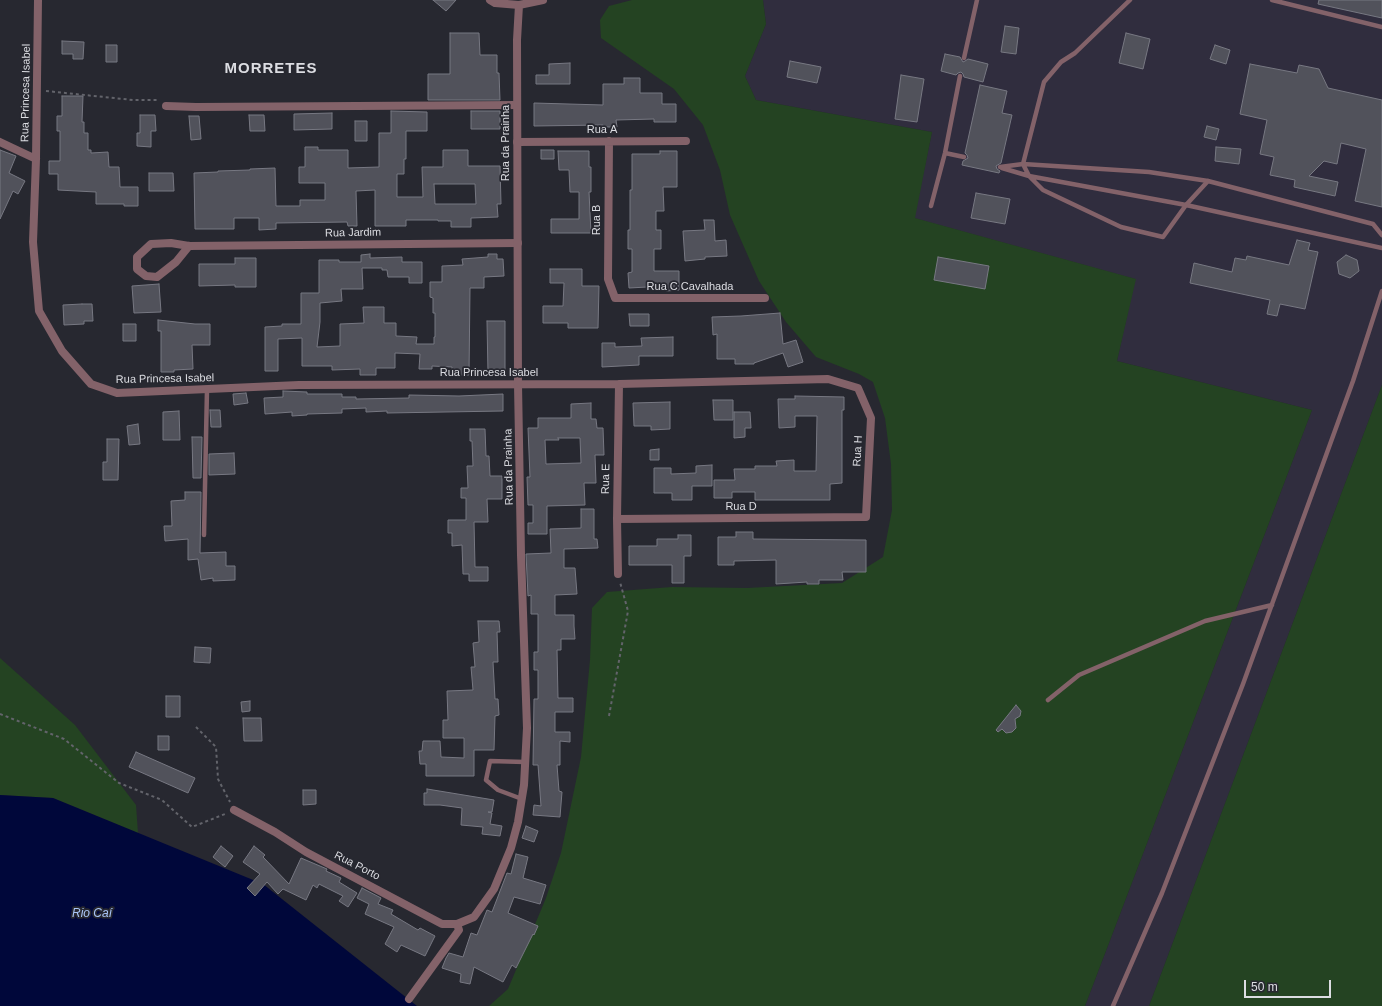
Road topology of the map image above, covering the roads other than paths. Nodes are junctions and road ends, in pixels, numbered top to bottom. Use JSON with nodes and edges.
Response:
{"nodes":[{"id":1,"x":38,"y":0,"type":"edge"},
{"id":2,"x":490,"y":0,"type":"edge"},
{"id":3,"x":543,"y":0,"type":"edge"},
{"id":4,"x":977,"y":0,"type":"edge"},
{"id":5,"x":1130,"y":0,"type":"edge"},
{"id":6,"x":1272,"y":0,"type":"edge"},
{"id":7,"x":519,"y":5,"type":"junction"},
{"id":8,"x":1382,"y":27,"type":"edge"},
{"id":9,"x":964,"y":58,"type":"dead end"},
{"id":10,"x":960,"y":76,"type":"dead end"},
{"id":11,"x":517,"y":105,"type":"junction"},
{"id":12,"x":166,"y":106,"type":"road end"},
{"id":13,"x":609,"y":141,"type":"junction"},
{"id":14,"x":686,"y":141,"type":"dead end"},
{"id":15,"x":0,"y":142,"type":"edge"},
{"id":16,"x":517,"y":142,"type":"junction"},
{"id":17,"x":945,"y":153,"type":"junction"},
{"id":18,"x":964,"y":157,"type":"dead end"},
{"id":19,"x":36,"y":159,"type":"junction"},
{"id":20,"x":1023,"y":164,"type":"junction"},
{"id":21,"x":1029,"y":176,"type":"junction"},
{"id":22,"x":1208,"y":181,"type":"junction"},
{"id":23,"x":1186,"y":205,"type":"junction"},
{"id":24,"x":931,"y":206,"type":"dead end"},
{"id":25,"x":1382,"y":235,"type":"edge"},
{"id":26,"x":518,"y":243,"type":"junction"},
{"id":27,"x":189,"y":246,"type":"junction"},
{"id":28,"x":1382,"y":248,"type":"edge"},
{"id":29,"x":1382,"y":291,"type":"edge"},
{"id":30,"x":615,"y":298,"type":"joint"},
{"id":31,"x":765,"y":298,"type":"dead end"},
{"id":32,"x":518,"y":384,"type":"junction"},
{"id":33,"x":619,"y":384,"type":"junction"},
{"id":34,"x":207,"y":389,"type":"junction"},
{"id":35,"x":866,"y":518,"type":"joint"},
{"id":36,"x":617,"y":519,"type":"junction"},
{"id":37,"x":204,"y":535,"type":"dead end"},
{"id":38,"x":618,"y":574,"type":"road end"},
{"id":39,"x":1272,"y":605,"type":"junction"},
{"id":40,"x":1048,"y":700,"type":"dead end"},
{"id":41,"x":526,"y":762,"type":"junction"},
{"id":42,"x":522,"y":799,"type":"junction"},
{"id":43,"x":234,"y":810,"type":"road end"},
{"id":44,"x":474,"y":917,"type":"joint"},
{"id":45,"x":457,"y":924,"type":"junction"},
{"id":46,"x":409,"y":1000,"type":"dead end"},
{"id":47,"x":1113,"y":1006,"type":"edge"}],
"edges":[{"from":1,"to":19,"type":"street","name":"Rua Princesa Isabel"},
{"from":2,"to":7,"type":"street"},
{"from":3,"to":7,"type":"street"},
{"from":4,"to":9,"type":"lane"},
{"from":5,"to":20,"type":"lane"},
{"from":6,"to":8,"type":"lane"},
{"from":7,"to":11,"type":"street","name":"Rua da Prainha"},
{"from":10,"to":17,"type":"lane"},
{"from":11,"to":12,"type":"street"},
{"from":11,"to":16,"type":"street","name":"Rua da Prainha"},
{"from":13,"to":14,"type":"street","name":"Rua A"},
{"from":13,"to":16,"type":"street","name":"Rua A"},
{"from":13,"to":30,"type":"street","name":"Rua B"},
{"from":15,"to":19,"type":"street"},
{"from":16,"to":26,"type":"street","name":"Rua da Prainha"},
{"from":17,"to":18,"type":"lane"},
{"from":17,"to":24,"type":"lane"},
{"from":19,"to":34,"type":"street","name":"Rua Princesa Isabel"},
{"from":20,"to":21,"type":"lane"},
{"from":20,"to":21,"type":"lane"},
{"from":20,"to":22,"type":"lane"},
{"from":21,"to":23,"type":"lane"},
{"from":21,"to":23,"type":"lane"},
{"from":22,"to":23,"type":"lane"},
{"from":22,"to":25,"type":"lane"},
{"from":23,"to":28,"type":"lane"},
{"from":26,"to":27,"type":"street","name":"Rua Jardim"},
{"from":26,"to":32,"type":"street","name":"Rua da Prainha"},
{"from":27,"to":27,"type":"street","name":"Rua Jardim"},
{"from":29,"to":39,"type":"lane"},
{"from":30,"to":31,"type":"street","name":"Rua C Cavalhada"},
{"from":32,"to":33,"type":"street","name":"Rua Princesa Isabel"},
{"from":32,"to":34,"type":"street","name":"Rua Princesa Isabel"},
{"from":32,"to":41,"type":"street","name":"Rua da Prainha"},
{"from":33,"to":35,"type":"street","name":"Rua H"},
{"from":33,"to":36,"type":"street","name":"Rua E"},
{"from":34,"to":37,"type":"lane"},
{"from":35,"to":36,"type":"street","name":"Rua D"},
{"from":36,"to":38,"type":"street","name":"Rua E"},
{"from":39,"to":40,"type":"lane"},
{"from":39,"to":47,"type":"lane"},
{"from":41,"to":42,"type":"street","name":"Rua da Prainha"},
{"from":41,"to":42,"type":"lane"},
{"from":42,"to":44,"type":"street","name":"Rua da Prainha"},
{"from":43,"to":45,"type":"street","name":"Rua Porto"},
{"from":44,"to":45,"type":"street","name":"Rua Porto"},
{"from":45,"to":46,"type":"street"}]}
